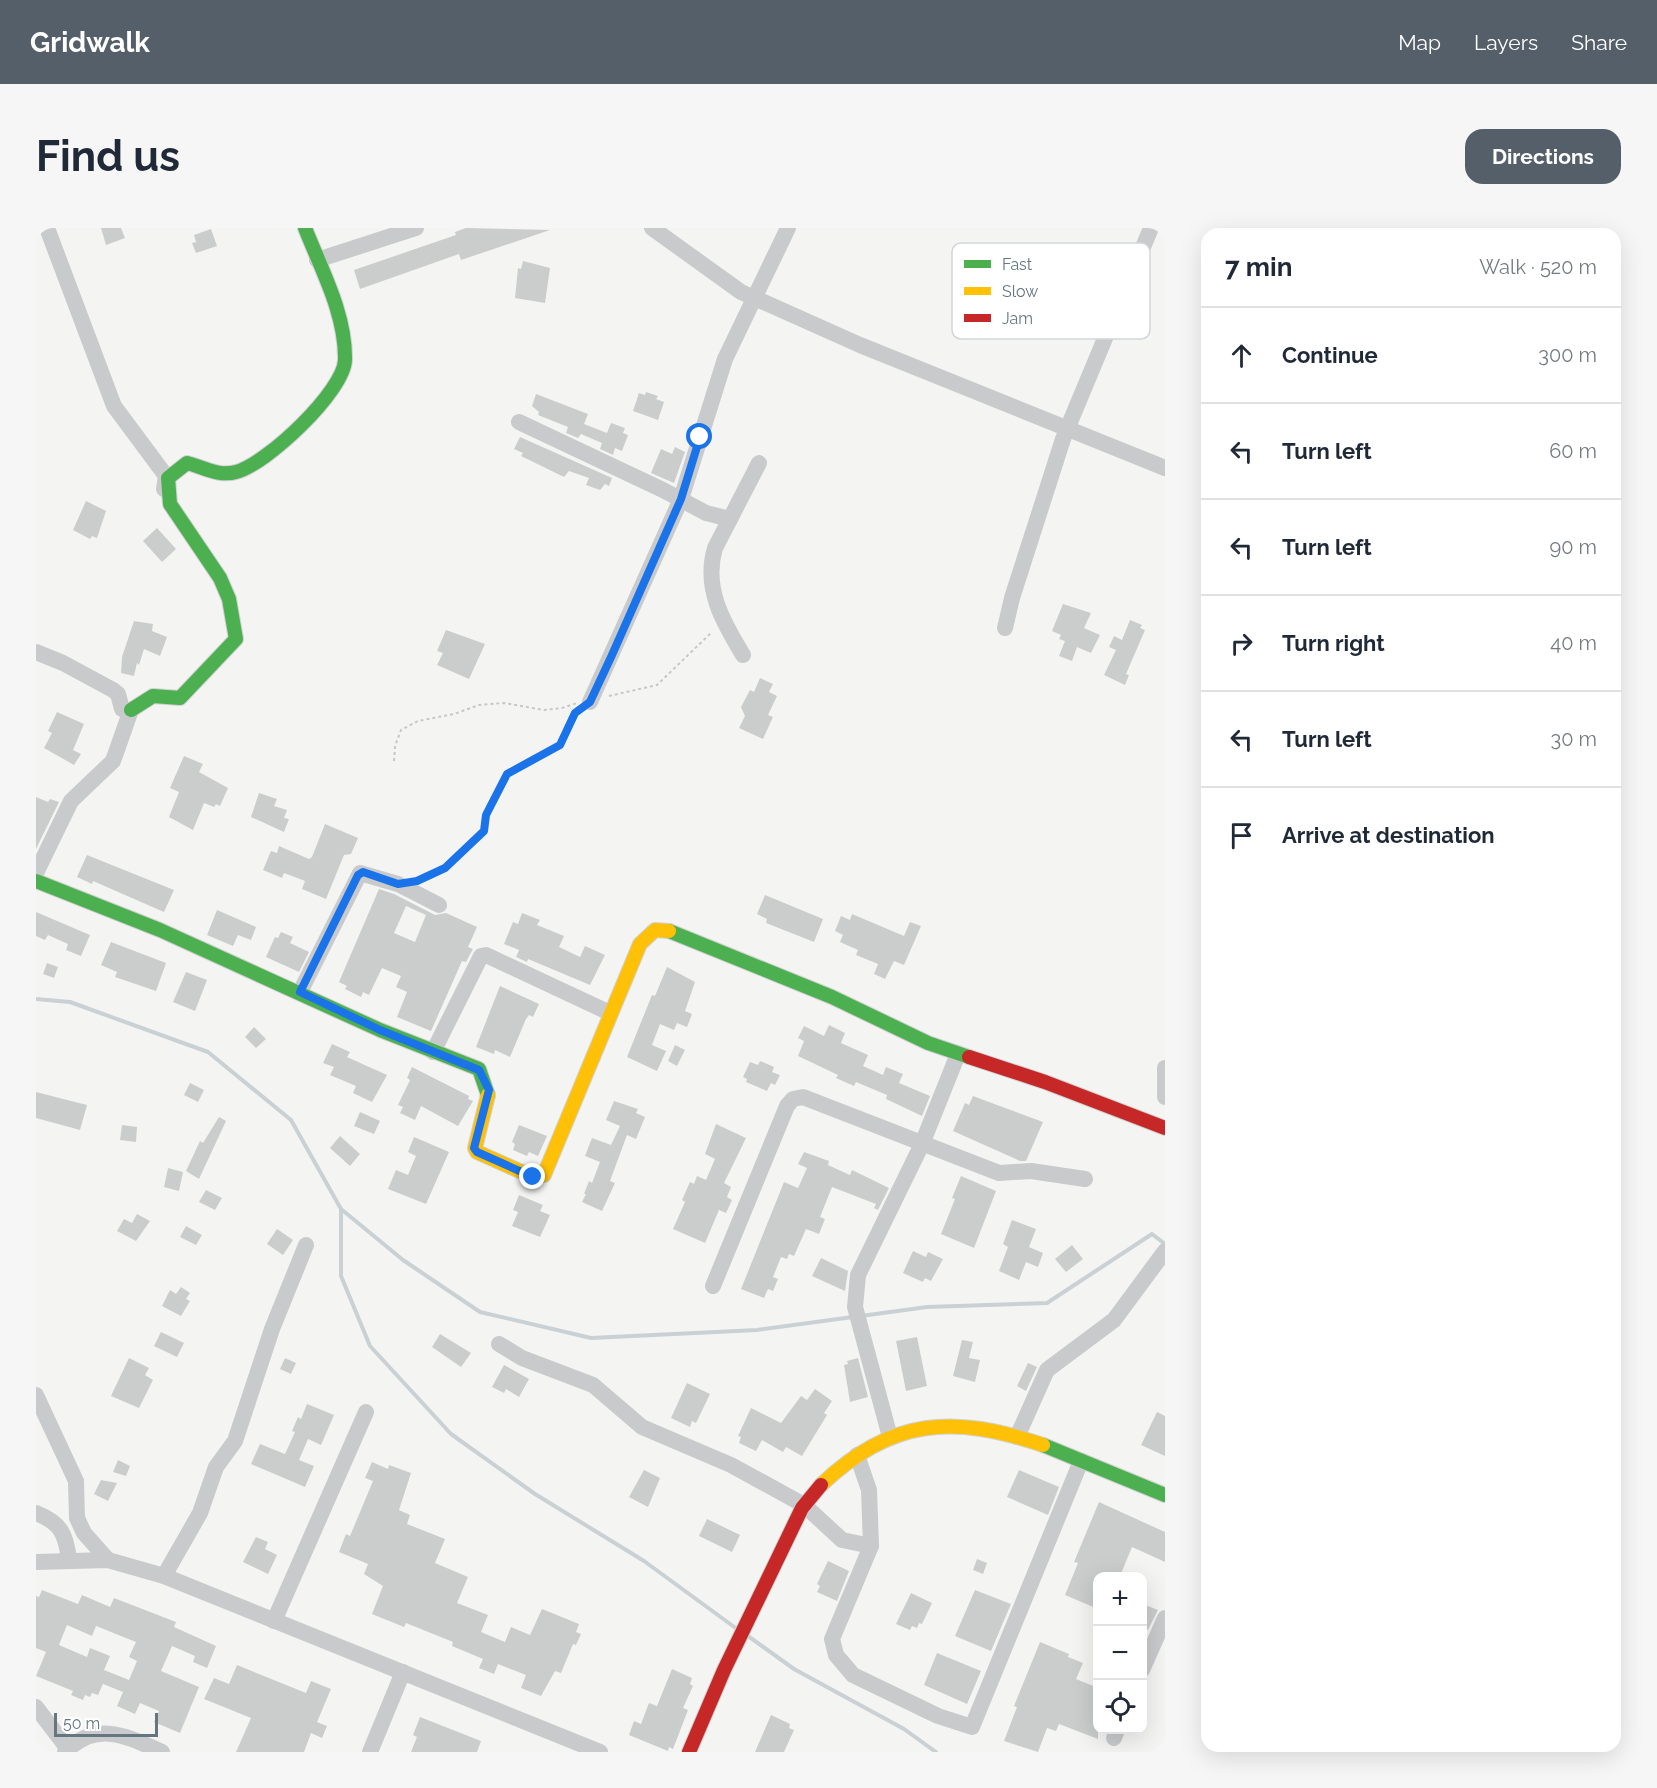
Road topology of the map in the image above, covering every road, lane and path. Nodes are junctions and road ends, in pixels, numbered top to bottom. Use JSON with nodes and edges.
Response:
{"nodes":[{"id":1,"x":47,"y":228,"type":"edge"},
{"id":2,"x":305,"y":228,"type":"edge"},
{"id":3,"x":416,"y":228,"type":"edge"},
{"id":4,"x":652,"y":228,"type":"edge"},
{"id":5,"x":788,"y":228,"type":"edge"},
{"id":6,"x":1151,"y":228,"type":"edge"},
{"id":7,"x":1145,"y":243,"type":"edge"},
{"id":8,"x":317,"y":260,"type":"junction"},
{"id":9,"x":754,"y":298,"type":"junction"},
{"id":10,"x":1105,"y":339,"type":"edge"},
{"id":11,"x":519,"y":422,"type":"dead end"},
{"id":12,"x":1069,"y":428,"type":"junction"},
{"id":13,"x":759,"y":463,"type":"dead end"},
{"id":14,"x":1165,"y":468,"type":"edge"},
{"id":15,"x":681,"y":499,"type":"junction"},
{"id":16,"x":730,"y":519,"type":"junction"},
{"id":17,"x":229,"y":599,"type":"junction"},
{"id":18,"x":721,"y":617,"type":"junction"},
{"id":19,"x":1005,"y":628,"type":"dead end"},
{"id":20,"x":36,"y":652,"type":"edge"},
{"id":21,"x":743,"y":655,"type":"dead end"},
{"id":22,"x":590,"y":702,"type":"junction"},
{"id":23,"x":131,"y":710,"type":"junction"},
{"id":24,"x":394,"y":761,"type":"dead end"},
{"id":25,"x":36,"y":873,"type":"edge"},
{"id":26,"x":36,"y":881,"type":"edge"},
{"id":27,"x":398,"y":884,"type":"junction"},
{"id":28,"x":439,"y":905,"type":"dead end"},
{"id":29,"x":300,"y":992,"type":"junction"},
{"id":30,"x":610,"y":1013,"type":"junction"},
{"id":31,"x":433,"y":1052,"type":"junction"},
{"id":32,"x":958,"y":1054,"type":"junction"},
{"id":33,"x":1165,"y":1068,"type":"edge"},
{"id":34,"x":1165,"y":1097,"type":"edge"},
{"id":35,"x":1165,"y":1128,"type":"edge"},
{"id":36,"x":922,"y":1144,"type":"junction"},
{"id":37,"x":1085,"y":1179,"type":"dead end"},
{"id":38,"x":306,"y":1245,"type":"dead end"},
{"id":39,"x":1165,"y":1251,"type":"edge"},
{"id":40,"x":713,"y":1286,"type":"dead end"},
{"id":41,"x":499,"y":1344,"type":"dead end"},
{"id":42,"x":36,"y":1395,"type":"edge"},
{"id":43,"x":366,"y":1412,"type":"dead end"},
{"id":44,"x":890,"y":1437,"type":"junction"},
{"id":45,"x":1017,"y":1437,"type":"junction"},
{"id":46,"x":857,"y":1455,"type":"junction"},
{"id":47,"x":1081,"y":1461,"type":"junction"},
{"id":48,"x":1165,"y":1495,"type":"edge"},
{"id":49,"x":804,"y":1505,"type":"junction"},
{"id":50,"x":36,"y":1513,"type":"edge"},
{"id":51,"x":871,"y":1546,"type":"junction"},
{"id":52,"x":69,"y":1560,"type":"junction"},
{"id":53,"x":108,"y":1560,"type":"junction"},
{"id":54,"x":36,"y":1562,"type":"edge"},
{"id":55,"x":164,"y":1576,"type":"junction"},
{"id":56,"x":1165,"y":1618,"type":"edge"},
{"id":57,"x":274,"y":1621,"type":"junction"},
{"id":58,"x":1147,"y":1661,"type":"edge"},
{"id":59,"x":403,"y":1672,"type":"junction"},
{"id":60,"x":36,"y":1707,"type":"edge"},
{"id":61,"x":66,"y":1750,"type":"edge"},
{"id":62,"x":162,"y":1752,"type":"edge"},
{"id":63,"x":370,"y":1752,"type":"edge"},
{"id":64,"x":600,"y":1752,"type":"edge"},
{"id":65,"x":689,"y":1752,"type":"edge"}],
"edges":[{"from":1,"to":17,"type":"street"},
{"from":2,"to":8,"type":"street"},
{"from":3,"to":8,"type":"street"},
{"from":4,"to":9,"type":"street"},
{"from":5,"to":9,"type":"street"},
{"from":6,"to":7,"type":"street"},
{"from":8,"to":17,"type":"street"},
{"from":9,"to":12,"type":"street"},
{"from":9,"to":15,"type":"street"},
{"from":10,"to":12,"type":"street"},
{"from":11,"to":15,"type":"street"},
{"from":12,"to":14,"type":"street"},
{"from":12,"to":19,"type":"street"},
{"from":13,"to":16,"type":"street"},
{"from":15,"to":16,"type":"street"},
{"from":15,"to":22,"type":"street"},
{"from":16,"to":18,"type":"street"},
{"from":17,"to":23,"type":"street"},
{"from":18,"to":21,"type":"street"},
{"from":18,"to":22,"type":"path"},
{"from":20,"to":23,"type":"street"},
{"from":22,"to":24,"type":"path"},
{"from":22,"to":27,"type":"path"},
{"from":23,"to":25,"type":"street"},
{"from":26,"to":29,"type":"street"},
{"from":27,"to":28,"type":"street"},
{"from":27,"to":29,"type":"street"},
{"from":29,"to":31,"type":"street"},
{"from":30,"to":31,"type":"street"},
{"from":30,"to":31,"type":"street"},
{"from":30,"to":32,"type":"street"},
{"from":32,"to":35,"type":"street"},
{"from":32,"to":36,"type":"street"},
{"from":33,"to":34,"type":"street"},
{"from":36,"to":37,"type":"street"},
{"from":36,"to":40,"type":"street"},
{"from":36,"to":44,"type":"street"},
{"from":38,"to":55,"type":"street"},
{"from":39,"to":45,"type":"street"},
{"from":41,"to":49,"type":"street"},
{"from":42,"to":53,"type":"street"},
{"from":43,"to":57,"type":"street"},
{"from":44,"to":45,"type":"street"},
{"from":44,"to":46,"type":"street"},
{"from":45,"to":47,"type":"street"},
{"from":46,"to":49,"type":"street"},
{"from":46,"to":51,"type":"street"},
{"from":47,"to":48,"type":"street"},
{"from":47,"to":51,"type":"street"},
{"from":49,"to":51,"type":"street"},
{"from":49,"to":65,"type":"street"},
{"from":50,"to":52,"type":"street"},
{"from":52,"to":53,"type":"street"},
{"from":52,"to":54,"type":"street"},
{"from":53,"to":55,"type":"street"},
{"from":55,"to":57,"type":"street"},
{"from":56,"to":58,"type":"street"},
{"from":57,"to":59,"type":"street"},
{"from":59,"to":63,"type":"street"},
{"from":59,"to":64,"type":"street"},
{"from":60,"to":61,"type":"street"},
{"from":61,"to":62,"type":"street"}]}
